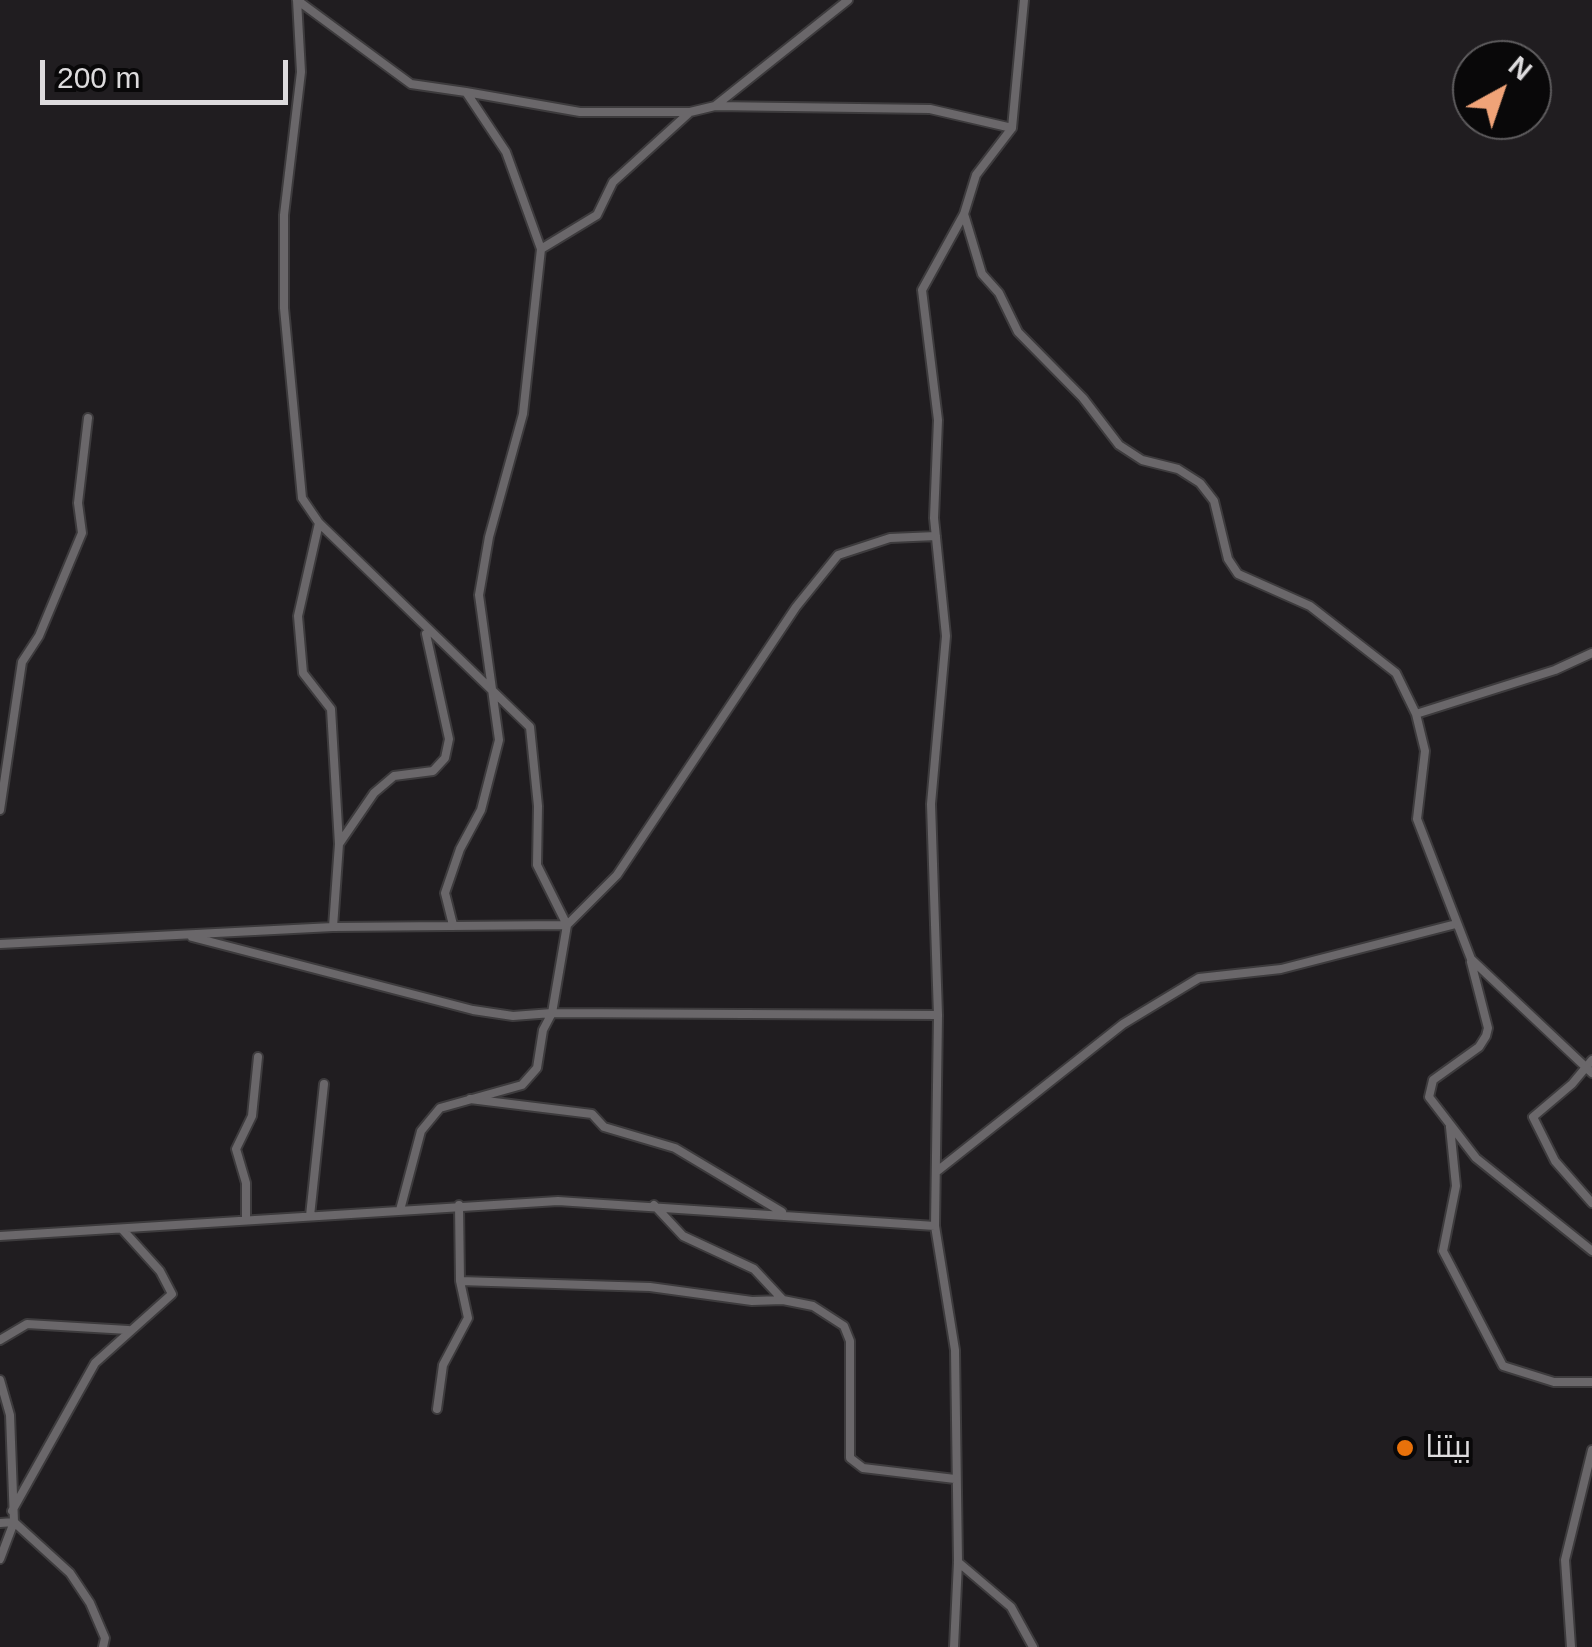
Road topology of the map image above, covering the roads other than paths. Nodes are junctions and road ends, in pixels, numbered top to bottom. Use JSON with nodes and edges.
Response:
{"nodes":[{"id":1,"x":297,"y":0,"type":"edge"},
{"id":2,"x":848,"y":0,"type":"edge"},
{"id":3,"x":1024,"y":0,"type":"edge"},
{"id":4,"x":466,"y":92,"type":"junction"},
{"id":5,"x":715,"y":106,"type":"junction"},
{"id":6,"x":690,"y":112,"type":"junction"},
{"id":7,"x":1012,"y":128,"type":"junction"},
{"id":8,"x":964,"y":214,"type":"junction"},
{"id":9,"x":541,"y":249,"type":"junction"},
{"id":10,"x":88,"y":418,"type":"dead end"},
{"id":11,"x":318,"y":523,"type":"junction"},
{"id":12,"x":936,"y":536,"type":"junction"},
{"id":13,"x":425,"y":629,"type":"junction"},
{"id":14,"x":1592,"y":653,"type":"edge"},
{"id":15,"x":494,"y":695,"type":"junction"},
{"id":16,"x":1416,"y":714,"type":"junction"},
{"id":17,"x":0,"y":810,"type":"edge"},
{"id":18,"x":339,"y":844,"type":"junction"},
{"id":19,"x":1456,"y":924,"type":"junction"},
{"id":20,"x":452,"y":925,"type":"junction"},
{"id":21,"x":567,"y":925,"type":"junction"},
{"id":22,"x":333,"y":927,"type":"junction"},
{"id":23,"x":180,"y":934,"type":"junction"},
{"id":24,"x":0,"y":944,"type":"edge"},
{"id":25,"x":1471,"y":958,"type":"junction"},
{"id":26,"x":552,"y":1014,"type":"junction"},
{"id":27,"x":938,"y":1015,"type":"junction"},
{"id":28,"x":258,"y":1057,"type":"dead end"},
{"id":29,"x":1590,"y":1067,"type":"edge"},
{"id":30,"x":324,"y":1084,"type":"dead end"},
{"id":31,"x":470,"y":1099,"type":"junction"},
{"id":32,"x":1450,"y":1123,"type":"junction"},
{"id":33,"x":936,"y":1172,"type":"junction"},
{"id":34,"x":1592,"y":1203,"type":"edge"},
{"id":35,"x":654,"y":1204,"type":"junction"},
{"id":36,"x":459,"y":1205,"type":"junction"},
{"id":37,"x":400,"y":1210,"type":"junction"},
{"id":38,"x":786,"y":1214,"type":"junction"},
{"id":39,"x":310,"y":1216,"type":"junction"},
{"id":40,"x":246,"y":1220,"type":"junction"},
{"id":41,"x":934,"y":1226,"type":"junction"},
{"id":42,"x":122,"y":1229,"type":"junction"},
{"id":43,"x":0,"y":1236,"type":"edge"},
{"id":44,"x":1592,"y":1251,"type":"edge"},
{"id":45,"x":460,"y":1282,"type":"junction"},
{"id":46,"x":783,"y":1300,"type":"junction"},
{"id":47,"x":128,"y":1330,"type":"junction"},
{"id":48,"x":0,"y":1340,"type":"edge"},
{"id":49,"x":0,"y":1380,"type":"edge"},
{"id":50,"x":1592,"y":1382,"type":"edge"},
{"id":51,"x":437,"y":1409,"type":"dead end"},
{"id":52,"x":1592,"y":1450,"type":"edge"},
{"id":53,"x":955,"y":1479,"type":"junction"},
{"id":54,"x":12,"y":1512,"type":"junction"},
{"id":55,"x":14,"y":1522,"type":"junction"},
{"id":56,"x":0,"y":1523,"type":"edge"},
{"id":57,"x":0,"y":1559,"type":"edge"},
{"id":58,"x":958,"y":1562,"type":"junction"},
{"id":59,"x":103,"y":1647,"type":"edge"},
{"id":60,"x":954,"y":1647,"type":"edge"},
{"id":61,"x":1033,"y":1647,"type":"edge"},
{"id":62,"x":1571,"y":1647,"type":"edge"}],
"edges":[{"from":1,"to":4,"type":"street"},
{"from":1,"to":11,"type":"street"},
{"from":2,"to":5,"type":"street"},
{"from":3,"to":7,"type":"street"},
{"from":4,"to":6,"type":"street"},
{"from":4,"to":9,"type":"street"},
{"from":5,"to":6,"type":"street"},
{"from":5,"to":7,"type":"street"},
{"from":6,"to":9,"type":"street"},
{"from":7,"to":8,"type":"street"},
{"from":8,"to":12,"type":"street"},
{"from":8,"to":16,"type":"street"},
{"from":9,"to":15,"type":"street"},
{"from":10,"to":17,"type":"street"},
{"from":11,"to":13,"type":"street"},
{"from":11,"to":18,"type":"street"},
{"from":12,"to":21,"type":"street"},
{"from":12,"to":27,"type":"street"},
{"from":13,"to":15,"type":"street"},
{"from":13,"to":18,"type":"street"},
{"from":14,"to":16,"type":"street"},
{"from":15,"to":20,"type":"street"},
{"from":15,"to":21,"type":"street"},
{"from":16,"to":19,"type":"street"},
{"from":18,"to":22,"type":"street"},
{"from":19,"to":25,"type":"street"},
{"from":19,"to":33,"type":"street"},
{"from":20,"to":21,"type":"street"},
{"from":20,"to":22,"type":"street"},
{"from":21,"to":26,"type":"street"},
{"from":22,"to":23,"type":"street"},
{"from":23,"to":24,"type":"street"},
{"from":23,"to":26,"type":"street"},
{"from":25,"to":29,"type":"street"},
{"from":25,"to":32,"type":"street"},
{"from":26,"to":27,"type":"street"},
{"from":26,"to":31,"type":"street"},
{"from":27,"to":33,"type":"street"},
{"from":28,"to":40,"type":"street"},
{"from":29,"to":34,"type":"street"},
{"from":30,"to":39,"type":"street"},
{"from":31,"to":37,"type":"street"},
{"from":31,"to":38,"type":"street"},
{"from":32,"to":44,"type":"street"},
{"from":32,"to":50,"type":"street"},
{"from":33,"to":41,"type":"street"},
{"from":35,"to":36,"type":"street"},
{"from":35,"to":38,"type":"street"},
{"from":35,"to":46,"type":"street"},
{"from":36,"to":37,"type":"street"},
{"from":36,"to":45,"type":"street"},
{"from":37,"to":39,"type":"street"},
{"from":38,"to":41,"type":"street"},
{"from":39,"to":40,"type":"street"},
{"from":40,"to":42,"type":"street"},
{"from":41,"to":53,"type":"street"},
{"from":42,"to":43,"type":"street"},
{"from":42,"to":47,"type":"street"},
{"from":45,"to":46,"type":"street"},
{"from":45,"to":51,"type":"street"},
{"from":46,"to":53,"type":"street"},
{"from":47,"to":48,"type":"street"},
{"from":47,"to":54,"type":"street"},
{"from":49,"to":54,"type":"street"},
{"from":52,"to":62,"type":"street"},
{"from":53,"to":58,"type":"street"},
{"from":54,"to":55,"type":"street"},
{"from":55,"to":56,"type":"street"},
{"from":55,"to":57,"type":"street"},
{"from":55,"to":59,"type":"street"},
{"from":58,"to":60,"type":"street"},
{"from":58,"to":61,"type":"street"}]}
